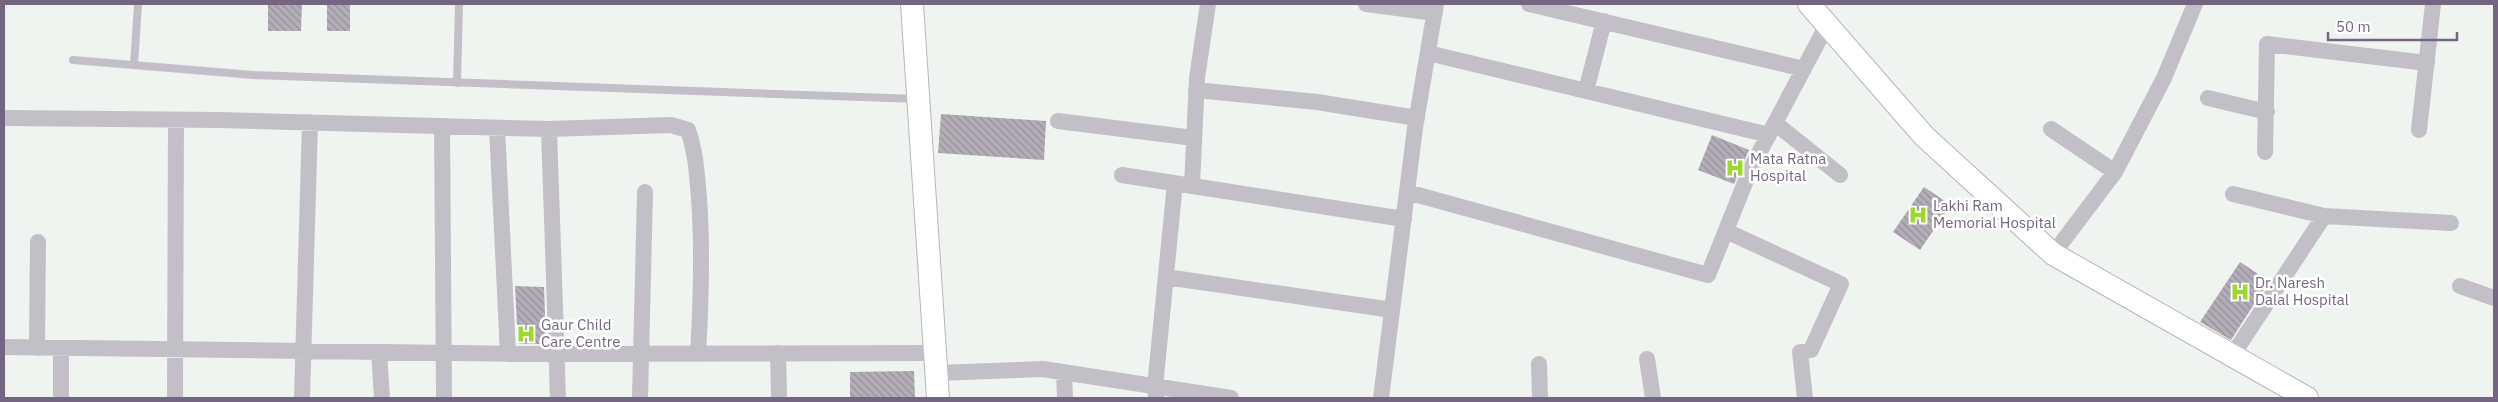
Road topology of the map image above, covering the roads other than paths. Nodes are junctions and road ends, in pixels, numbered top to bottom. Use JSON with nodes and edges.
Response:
{"nodes":[{"id":1,"x":138,"y":4,"type":"edge"},
{"id":2,"x":459,"y":4,"type":"edge"},
{"id":3,"x":912,"y":4,"type":"edge"},
{"id":4,"x":1208,"y":4,"type":"edge"},
{"id":5,"x":1366,"y":4,"type":"edge"},
{"id":6,"x":1529,"y":4,"type":"edge"},
{"id":7,"x":1809,"y":4,"type":"edge"},
{"id":8,"x":2195,"y":4,"type":"edge"},
{"id":9,"x":2433,"y":4,"type":"edge"},
{"id":10,"x":1435,"y":8,"type":"edge"},
{"id":11,"x":1604,"y":21,"type":"junction"},
{"id":12,"x":1828,"y":24,"type":"junction"},
{"id":13,"x":1428,"y":54,"type":"junction"},
{"id":14,"x":73,"y":60,"type":"dead end"},
{"id":15,"x":2427,"y":63,"type":"junction"},
{"id":16,"x":134,"y":66,"type":"junction"},
{"id":17,"x":1804,"y":69,"type":"junction"},
{"id":18,"x":457,"y":83,"type":"junction"},
{"id":19,"x":1196,"y":90,"type":"junction"},
{"id":20,"x":1586,"y":91,"type":"junction"},
{"id":21,"x":2208,"y":98,"type":"dead end"},
{"id":22,"x":918,"y":99,"type":"junction"},
{"id":23,"x":2267,"y":112,"type":"junction"},
{"id":24,"x":4,"y":118,"type":"edge"},
{"id":25,"x":1417,"y":118,"type":"junction"},
{"id":26,"x":176,"y":120,"type":"junction"},
{"id":27,"x":1058,"y":121,"type":"dead end"},
{"id":28,"x":310,"y":122,"type":"junction"},
{"id":29,"x":442,"y":126,"type":"junction"},
{"id":30,"x":497,"y":128,"type":"junction"},
{"id":31,"x":549,"y":129,"type":"junction"},
{"id":32,"x":1772,"y":129,"type":"junction"},
{"id":33,"x":2052,"y":129,"type":"dead end"},
{"id":34,"x":2419,"y":130,"type":"dead end"},
{"id":35,"x":1194,"y":138,"type":"junction"},
{"id":36,"x":2265,"y":152,"type":"dead end"},
{"id":37,"x":2115,"y":172,"type":"junction"},
{"id":38,"x":1122,"y":175,"type":"dead end"},
{"id":39,"x":1840,"y":175,"type":"dead end"},
{"id":40,"x":1175,"y":183,"type":"junction"},
{"id":41,"x":1192,"y":186,"type":"junction"},
{"id":42,"x":646,"y":192,"type":"dead end"},
{"id":43,"x":1407,"y":192,"type":"junction"},
{"id":44,"x":2232,"y":194,"type":"dead end"},
{"id":45,"x":2324,"y":216,"type":"junction"},
{"id":46,"x":1404,"y":219,"type":"junction"},
{"id":47,"x":2451,"y":223,"type":"dead end"},
{"id":48,"x":1726,"y":231,"type":"junction"},
{"id":49,"x":38,"y":242,"type":"dead end"},
{"id":50,"x":2054,"y":254,"type":"junction"},
{"id":51,"x":1166,"y":277,"type":"junction"},
{"id":52,"x":2460,"y":286,"type":"dead end"},
{"id":53,"x":2494,"y":298,"type":"edge"},
{"id":54,"x":1392,"y":310,"type":"junction"},
{"id":55,"x":4,"y":347,"type":"edge"},
{"id":56,"x":37,"y":348,"type":"junction"},
{"id":57,"x":61,"y":348,"type":"junction"},
{"id":58,"x":175,"y":349,"type":"junction"},
{"id":59,"x":303,"y":351,"type":"junction"},
{"id":60,"x":379,"y":352,"type":"junction"},
{"id":61,"x":444,"y":353,"type":"junction"},
{"id":62,"x":778,"y":353,"type":"junction"},
{"id":63,"x":508,"y":354,"type":"junction"},
{"id":64,"x":557,"y":354,"type":"junction"},
{"id":65,"x":642,"y":354,"type":"junction"},
{"id":66,"x":698,"y":354,"type":"junction"},
{"id":67,"x":2232,"y":356,"type":"junction"},
{"id":68,"x":1647,"y":359,"type":"dead end"},
{"id":69,"x":936,"y":363,"type":"junction"},
{"id":70,"x":1539,"y":364,"type":"dead end"},
{"id":71,"x":1064,"y":372,"type":"junction"},
{"id":72,"x":1155,"y":392,"type":"edge"},
{"id":73,"x":61,"y":398,"type":"edge"},
{"id":74,"x":175,"y":398,"type":"edge"},
{"id":75,"x":302,"y":398,"type":"edge"},
{"id":76,"x":382,"y":398,"type":"edge"},
{"id":77,"x":444,"y":398,"type":"edge"},
{"id":78,"x":558,"y":398,"type":"edge"},
{"id":79,"x":640,"y":398,"type":"edge"},
{"id":80,"x":779,"y":398,"type":"edge"},
{"id":81,"x":938,"y":398,"type":"edge"},
{"id":82,"x":1065,"y":398,"type":"edge"},
{"id":83,"x":1231,"y":398,"type":"edge"},
{"id":84,"x":1381,"y":398,"type":"edge"},
{"id":85,"x":1540,"y":398,"type":"edge"},
{"id":86,"x":1653,"y":398,"type":"edge"},
{"id":87,"x":1805,"y":398,"type":"edge"},
{"id":88,"x":2307,"y":398,"type":"edge"}],
"edges":[{"from":1,"to":16,"type":"lane"},
{"from":2,"to":18,"type":"lane"},
{"from":3,"to":22,"type":"street"},
{"from":4,"to":19,"type":"street"},
{"from":5,"to":10,"type":"street"},
{"from":6,"to":11,"type":"street"},
{"from":7,"to":12,"type":"street"},
{"from":8,"to":37,"type":"street"},
{"from":9,"to":15,"type":"street"},
{"from":10,"to":13,"type":"street"},
{"from":11,"to":17,"type":"street"},
{"from":11,"to":20,"type":"street"},
{"from":12,"to":17,"type":"street"},
{"from":12,"to":50,"type":"street"},
{"from":13,"to":20,"type":"street"},
{"from":13,"to":25,"type":"street"},
{"from":14,"to":16,"type":"lane"},
{"from":15,"to":23,"type":"street"},
{"from":15,"to":34,"type":"street"},
{"from":16,"to":18,"type":"lane"},
{"from":17,"to":32,"type":"street"},
{"from":18,"to":22,"type":"lane"},
{"from":19,"to":25,"type":"street"},
{"from":19,"to":35,"type":"street"},
{"from":20,"to":32,"type":"street"},
{"from":21,"to":23,"type":"street"},
{"from":22,"to":69,"type":"street"},
{"from":23,"to":36,"type":"street"},
{"from":24,"to":26,"type":"street"},
{"from":25,"to":43,"type":"street"},
{"from":26,"to":28,"type":"street"},
{"from":26,"to":58,"type":"street"},
{"from":27,"to":35,"type":"street"},
{"from":28,"to":29,"type":"street"},
{"from":28,"to":59,"type":"street"},
{"from":29,"to":30,"type":"street"},
{"from":29,"to":61,"type":"street"},
{"from":30,"to":31,"type":"street"},
{"from":30,"to":63,"type":"street"},
{"from":31,"to":64,"type":"street"},
{"from":31,"to":66,"type":"street"},
{"from":32,"to":39,"type":"street"},
{"from":32,"to":48,"type":"street"},
{"from":33,"to":37,"type":"street"},
{"from":35,"to":41,"type":"street"},
{"from":37,"to":50,"type":"street"},
{"from":38,"to":40,"type":"street"},
{"from":40,"to":41,"type":"street"},
{"from":40,"to":51,"type":"street"},
{"from":41,"to":46,"type":"street"},
{"from":42,"to":65,"type":"street"},
{"from":43,"to":46,"type":"street"},
{"from":43,"to":48,"type":"street"},
{"from":44,"to":45,"type":"street"},
{"from":45,"to":47,"type":"street"},
{"from":45,"to":67,"type":"street"},
{"from":46,"to":54,"type":"street"},
{"from":48,"to":87,"type":"street"},
{"from":49,"to":56,"type":"street"},
{"from":50,"to":67,"type":"street"},
{"from":51,"to":54,"type":"street"},
{"from":51,"to":72,"type":"street"},
{"from":52,"to":53,"type":"street"},
{"from":54,"to":84,"type":"street"},
{"from":55,"to":56,"type":"street"},
{"from":56,"to":57,"type":"street"},
{"from":57,"to":58,"type":"street"},
{"from":57,"to":73,"type":"street"},
{"from":58,"to":59,"type":"street"},
{"from":58,"to":74,"type":"street"},
{"from":59,"to":60,"type":"street"},
{"from":59,"to":75,"type":"street"},
{"from":60,"to":61,"type":"street"},
{"from":60,"to":76,"type":"street"},
{"from":61,"to":63,"type":"street"},
{"from":61,"to":77,"type":"street"},
{"from":62,"to":66,"type":"street"},
{"from":62,"to":69,"type":"street"},
{"from":62,"to":80,"type":"street"},
{"from":63,"to":64,"type":"street"},
{"from":64,"to":65,"type":"street"},
{"from":64,"to":78,"type":"street"},
{"from":65,"to":66,"type":"street"},
{"from":65,"to":79,"type":"street"},
{"from":67,"to":88,"type":"street"},
{"from":68,"to":86,"type":"street"},
{"from":69,"to":71,"type":"street"},
{"from":69,"to":81,"type":"street"},
{"from":70,"to":85,"type":"street"},
{"from":71,"to":72,"type":"street"},
{"from":71,"to":82,"type":"street"},
{"from":72,"to":83,"type":"street"}]}
